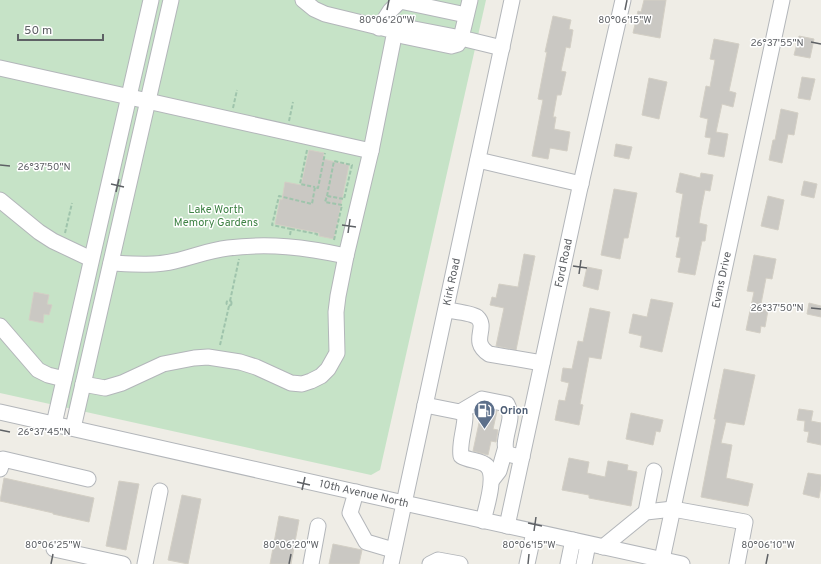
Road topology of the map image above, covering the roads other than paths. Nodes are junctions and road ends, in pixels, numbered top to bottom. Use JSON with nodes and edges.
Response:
{"nodes":[{"id":1,"x":151,"y":0,"type":"edge"},
{"id":2,"x":171,"y":0,"type":"edge"},
{"id":3,"x":303,"y":0,"type":"edge"},
{"id":4,"x":470,"y":0,"type":"edge"},
{"id":5,"x":512,"y":0,"type":"edge"},
{"id":6,"x":623,"y":0,"type":"edge"},
{"id":7,"x":782,"y":0,"type":"edge"},
{"id":8,"x":466,"y":15,"type":"junction"},
{"id":9,"x":380,"y":28,"type":"junction"},
{"id":10,"x":395,"y":31,"type":"junction"},
{"id":11,"x":461,"y":38,"type":"junction"},
{"id":12,"x":502,"y":48,"type":"junction"},
{"id":13,"x":0,"y":68,"type":"edge"},
{"id":14,"x":129,"y":96,"type":"junction"},
{"id":15,"x":148,"y":100,"type":"junction"},
{"id":16,"x":371,"y":150,"type":"junction"},
{"id":17,"x":478,"y":160,"type":"junction"},
{"id":18,"x":581,"y":184,"type":"junction"},
{"id":19,"x":0,"y":200,"type":"edge"},
{"id":20,"x":346,"y":256,"type":"junction"},
{"id":21,"x":92,"y":259,"type":"junction"},
{"id":22,"x":111,"y":263,"type":"junction"},
{"id":23,"x":446,"y":310,"type":"junction"},
{"id":24,"x":0,"y":326,"type":"edge"},
{"id":25,"x":542,"y":363,"type":"junction"},
{"id":26,"x":64,"y":379,"type":"junction"},
{"id":27,"x":83,"y":384,"type":"junction"},
{"id":28,"x":425,"y":405,"type":"junction"},
{"id":29,"x":0,"y":412,"type":"edge"},
{"id":30,"x":460,"y":412,"type":"junction"},
{"id":31,"x":54,"y":424,"type":"junction"},
{"id":32,"x":73,"y":428,"type":"junction"},
{"id":33,"x":505,"y":450,"type":"junction"},
{"id":34,"x":522,"y":457,"type":"junction"},
{"id":35,"x":0,"y":469,"type":"edge"},
{"id":36,"x":654,"y":470,"type":"dead end"},
{"id":37,"x":88,"y":479,"type":"dead end"},
{"id":38,"x":492,"y":480,"type":"junction"},
{"id":39,"x":160,"y":491,"type":"dead end"},
{"id":40,"x":356,"y":492,"type":"junction"},
{"id":41,"x":404,"y":503,"type":"junction"},
{"id":42,"x":673,"y":509,"type":"junction"},
{"id":43,"x":646,"y":512,"type":"junction"},
{"id":44,"x":483,"y":521,"type":"junction"},
{"id":45,"x":318,"y":526,"type":"dead end"},
{"id":46,"x":507,"y":526,"type":"junction"},
{"id":47,"x":534,"y":532,"type":"junction"},
{"id":48,"x":573,"y":540,"type":"junction"},
{"id":49,"x":588,"y":544,"type":"junction"},
{"id":50,"x":603,"y":547,"type":"junction"},
{"id":51,"x":54,"y":549,"type":"dead end"},
{"id":52,"x":392,"y":557,"type":"edge"},
{"id":53,"x":662,"y":562,"type":"edge"},
{"id":54,"x":123,"y":564,"type":"edge"},
{"id":55,"x":145,"y":564,"type":"edge"},
{"id":56,"x":311,"y":564,"type":"edge"},
{"id":57,"x":430,"y":564,"type":"edge"},
{"id":58,"x":460,"y":564,"type":"edge"},
{"id":59,"x":527,"y":564,"type":"edge"},
{"id":60,"x":568,"y":564,"type":"edge"},
{"id":61,"x":584,"y":564,"type":"edge"},
{"id":62,"x":682,"y":564,"type":"edge"},
{"id":63,"x":737,"y":564,"type":"edge"}],
"edges":[{"from":1,"to":14,"type":"street"},
{"from":2,"to":15,"type":"street"},
{"from":3,"to":9,"type":"street"},
{"from":4,"to":8,"type":"street"},
{"from":5,"to":12,"type":"street","name":"Kirk Road"},
{"from":6,"to":18,"type":"street","name":"Ford Road"},
{"from":7,"to":42,"type":"street","name":"Evans Drive"},
{"from":8,"to":9,"type":"street"},
{"from":8,"to":11,"type":"street"},
{"from":9,"to":10,"type":"street"},
{"from":10,"to":11,"type":"street"},
{"from":10,"to":16,"type":"street"},
{"from":11,"to":12,"type":"street"},
{"from":12,"to":17,"type":"street","name":"Kirk Road"},
{"from":13,"to":14,"type":"street"},
{"from":14,"to":15,"type":"street"},
{"from":14,"to":21,"type":"street"},
{"from":15,"to":16,"type":"street"},
{"from":15,"to":22,"type":"street"},
{"from":16,"to":20,"type":"street"},
{"from":17,"to":18,"type":"street"},
{"from":17,"to":23,"type":"street","name":"Kirk Road"},
{"from":18,"to":25,"type":"street","name":"Ford Road"},
{"from":19,"to":21,"type":"street"},
{"from":20,"to":22,"type":"street"},
{"from":20,"to":27,"type":"street"},
{"from":21,"to":26,"type":"street"},
{"from":22,"to":27,"type":"street"},
{"from":23,"to":25,"type":"street"},
{"from":23,"to":28,"type":"street","name":"Kirk Road"},
{"from":24,"to":26,"type":"street"},
{"from":25,"to":34,"type":"street","name":"Ford Road"},
{"from":26,"to":31,"type":"street"},
{"from":27,"to":32,"type":"street"},
{"from":28,"to":30,"type":"street"},
{"from":28,"to":41,"type":"street","name":"Kirk Road"},
{"from":29,"to":31,"type":"street","name":"10th Avenue North"},
{"from":30,"to":33,"type":"street"},
{"from":30,"to":38,"type":"street"},
{"from":31,"to":32,"type":"street","name":"10th Avenue North"},
{"from":32,"to":40,"type":"street","name":"10th Avenue North"},
{"from":33,"to":34,"type":"street"},
{"from":33,"to":38,"type":"street"},
{"from":34,"to":46,"type":"street","name":"Ford Road"},
{"from":35,"to":37,"type":"street"},
{"from":36,"to":43,"type":"street"},
{"from":38,"to":44,"type":"street"},
{"from":39,"to":55,"type":"street"},
{"from":40,"to":41,"type":"street","name":"10th Avenue North"},
{"from":40,"to":52,"type":"street"},
{"from":41,"to":44,"type":"street","name":"10th Avenue North"},
{"from":41,"to":52,"type":"street","name":"Kirk Road"},
{"from":42,"to":43,"type":"street"},
{"from":42,"to":53,"type":"street","name":"Evans Drive"},
{"from":42,"to":63,"type":"street"},
{"from":43,"to":50,"type":"street"},
{"from":44,"to":46,"type":"street","name":"10th Avenue North"},
{"from":45,"to":56,"type":"street"},
{"from":46,"to":47,"type":"street","name":"10th Avenue North"},
{"from":47,"to":48,"type":"street","name":"10th Avenue North"},
{"from":47,"to":59,"type":"street"},
{"from":48,"to":49,"type":"street","name":"10th Avenue North"},
{"from":48,"to":60,"type":"street"},
{"from":49,"to":50,"type":"street","name":"10th Avenue North"},
{"from":49,"to":61,"type":"street"},
{"from":50,"to":53,"type":"street","name":"10th Avenue North"},
{"from":51,"to":54,"type":"street"},
{"from":53,"to":62,"type":"street","name":"10th Avenue North"},
{"from":57,"to":58,"type":"street"}]}
